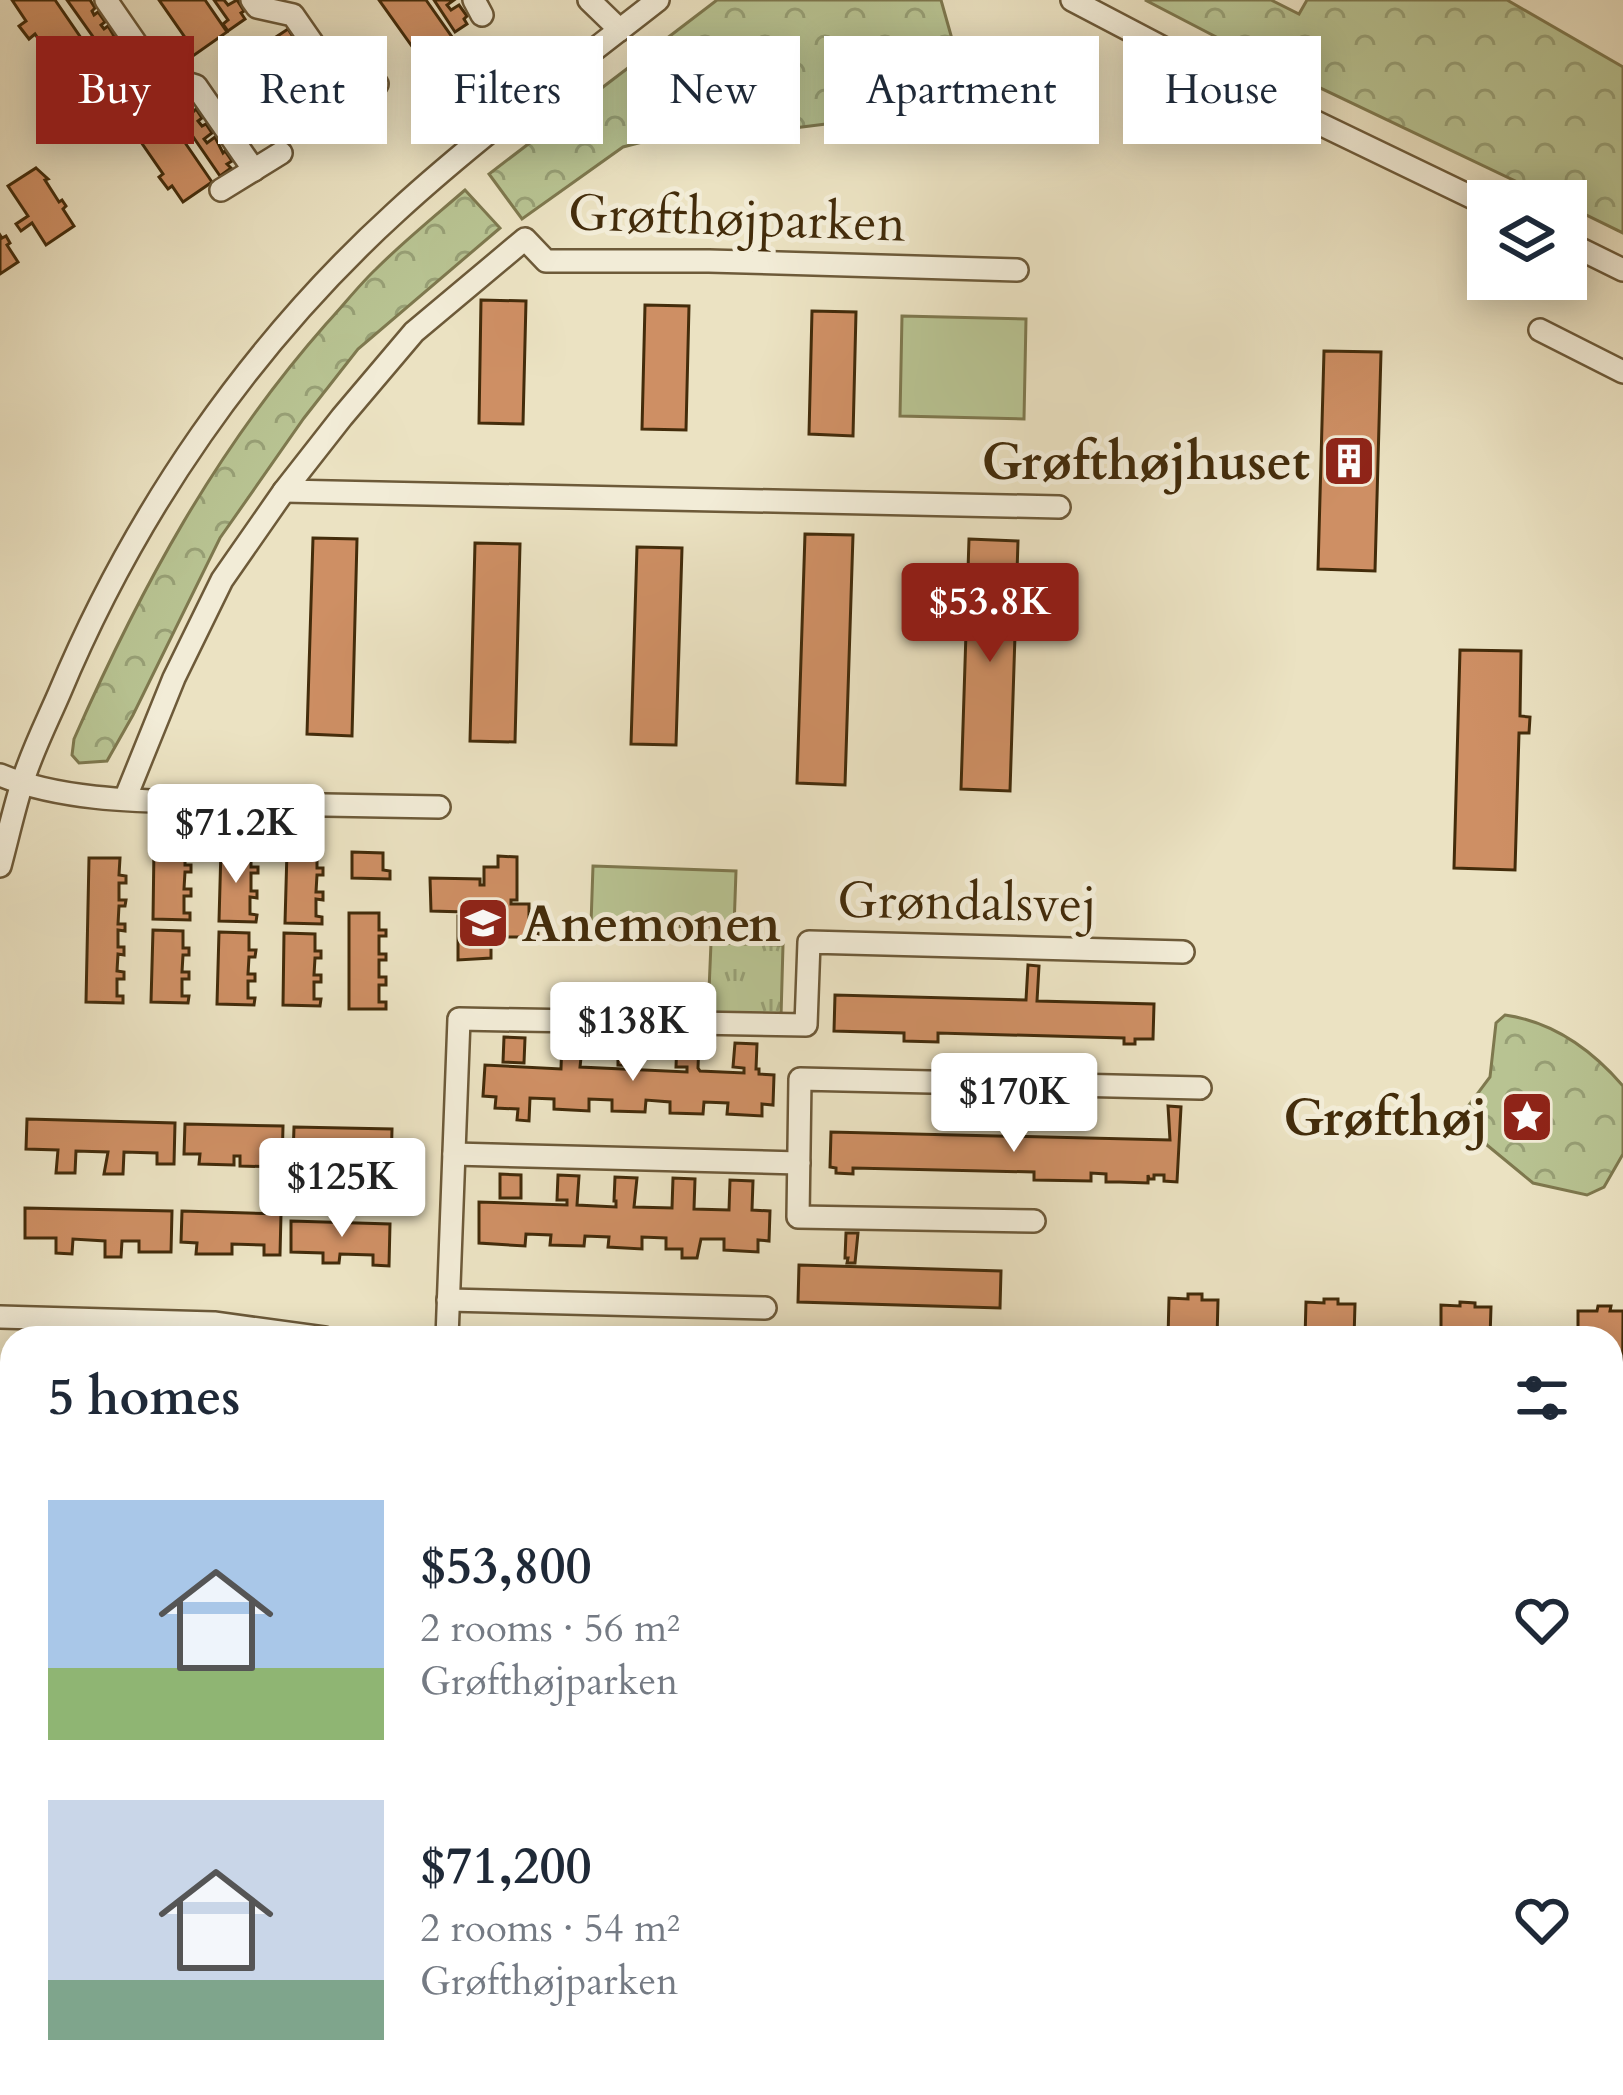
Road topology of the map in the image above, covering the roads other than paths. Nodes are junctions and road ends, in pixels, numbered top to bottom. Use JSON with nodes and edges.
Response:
{"nodes":[{"id":1,"x":106,"y":0,"type":"edge"},
{"id":2,"x":252,"y":0,"type":"edge"},
{"id":3,"x":590,"y":0,"type":"edge"},
{"id":4,"x":658,"y":0,"type":"edge"},
{"id":5,"x":1072,"y":0,"type":"edge"},
{"id":6,"x":620,"y":30,"type":"junction"},
{"id":7,"x":308,"y":36,"type":"edge"},
{"id":8,"x":281,"y":153,"type":"dead end"},
{"id":9,"x":254,"y":170,"type":"junction"},
{"id":10,"x":220,"y":190,"type":"dead end"},
{"id":11,"x":1467,"y":195,"type":"edge"},
{"id":12,"x":1587,"y":252,"type":"edge"},
{"id":13,"x":1017,"y":270,"type":"dead end"},
{"id":14,"x":1623,"y":270,"type":"edge"},
{"id":15,"x":1540,"y":330,"type":"dead end"},
{"id":16,"x":1623,"y":372,"type":"edge"},
{"id":17,"x":284,"y":491,"type":"junction"},
{"id":18,"x":1059,"y":507,"type":"dead end"},
{"id":19,"x":11,"y":779,"type":"edge"},
{"id":20,"x":125,"y":799,"type":"junction"},
{"id":21,"x":440,"y":807,"type":"dead end"},
{"id":22,"x":0,"y":866,"type":"edge"},
{"id":23,"x":1183,"y":952,"type":"dead end"},
{"id":24,"x":1201,"y":1088,"type":"dead end"},
{"id":25,"x":454,"y":1154,"type":"junction"},
{"id":26,"x":799,"y":1163,"type":"junction"},
{"id":27,"x":1034,"y":1221,"type":"dead end"},
{"id":28,"x":448,"y":1300,"type":"junction"},
{"id":29,"x":765,"y":1308,"type":"dead end"},
{"id":30,"x":0,"y":1317,"type":"edge"},
{"id":31,"x":82,"y":1326,"type":"edge"},
{"id":32,"x":162,"y":1326,"type":"edge"},
{"id":33,"x":236,"y":1326,"type":"edge"},
{"id":34,"x":447,"y":1326,"type":"edge"}],
"edges":[{"from":1,"to":9,"type":"street"},
{"from":2,"to":7,"type":"street"},
{"from":3,"to":6,"type":"street"},
{"from":4,"to":6,"type":"street"},
{"from":5,"to":11,"type":"street"},
{"from":6,"to":19,"type":"street"},
{"from":8,"to":9,"type":"street"},
{"from":9,"to":10,"type":"street"},
{"from":12,"to":14,"type":"street"},
{"from":13,"to":17,"type":"street","name":"Grøfthøjparken"},
{"from":15,"to":16,"type":"street"},
{"from":17,"to":18,"type":"street"},
{"from":17,"to":20,"type":"street","name":"Grøfthøjparken"},
{"from":19,"to":20,"type":"street"},
{"from":19,"to":22,"type":"street"},
{"from":20,"to":21,"type":"street"},
{"from":23,"to":25,"type":"street","name":"Grøndalsvej"},
{"from":24,"to":26,"type":"street"},
{"from":25,"to":26,"type":"street"},
{"from":25,"to":28,"type":"street","name":"Grøndalsvej"},
{"from":26,"to":27,"type":"street"},
{"from":28,"to":29,"type":"street"},
{"from":28,"to":34,"type":"street","name":"Grøndalsvej"},
{"from":30,"to":31,"type":"street"},
{"from":32,"to":33,"type":"street"}]}
